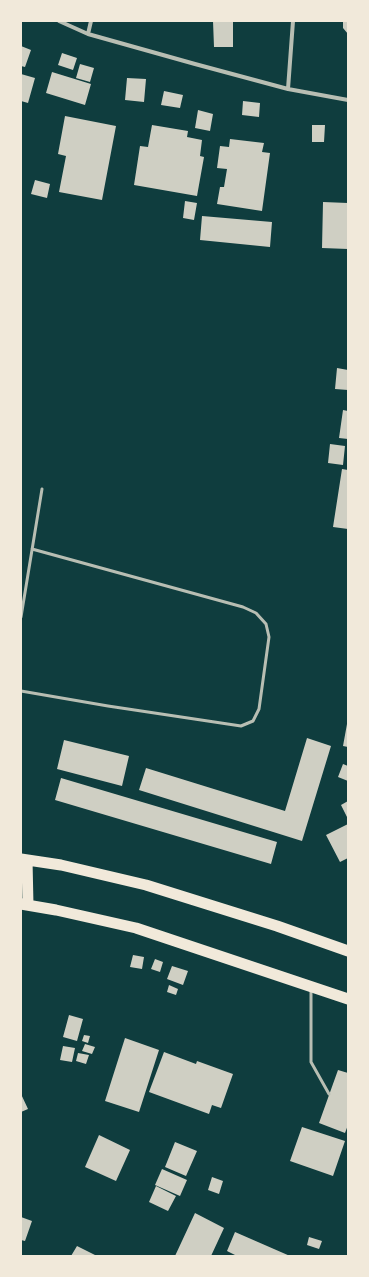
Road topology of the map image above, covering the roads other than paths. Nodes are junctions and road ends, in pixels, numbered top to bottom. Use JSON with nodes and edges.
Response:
{"nodes":[{"id":1,"x":59,"y":21,"type":"edge"},
{"id":2,"x":91,"y":21,"type":"edge"},
{"id":3,"x":293,"y":21,"type":"edge"},
{"id":4,"x":88,"y":34,"type":"junction"},
{"id":5,"x":288,"y":89,"type":"junction"},
{"id":6,"x":348,"y":100,"type":"edge"},
{"id":7,"x":42,"y":489,"type":"dead end"},
{"id":8,"x":32,"y":549,"type":"junction"},
{"id":9,"x":21,"y":617,"type":"edge"},
{"id":10,"x":21,"y":691,"type":"edge"},
{"id":11,"x":24,"y":860,"type":"edge"},
{"id":12,"x":24,"y":904,"type":"edge"},
{"id":13,"x":348,"y":951,"type":"edge"},
{"id":14,"x":311,"y":987,"type":"junction"},
{"id":15,"x":348,"y":1000,"type":"edge"},
{"id":16,"x":329,"y":1094,"type":"dead end"}],
"edges":[{"from":1,"to":4,"type":"street"},
{"from":2,"to":4,"type":"street"},
{"from":3,"to":5,"type":"street"},
{"from":4,"to":5,"type":"street"},
{"from":5,"to":6,"type":"street"},
{"from":7,"to":8,"type":"lane"},
{"from":8,"to":9,"type":"lane"},
{"from":8,"to":10,"type":"lane"},
{"from":11,"to":12,"type":"highway"},
{"from":11,"to":13,"type":"highway"},
{"from":12,"to":14,"type":"highway"},
{"from":14,"to":15,"type":"highway"},
{"from":14,"to":16,"type":"lane"}]}
